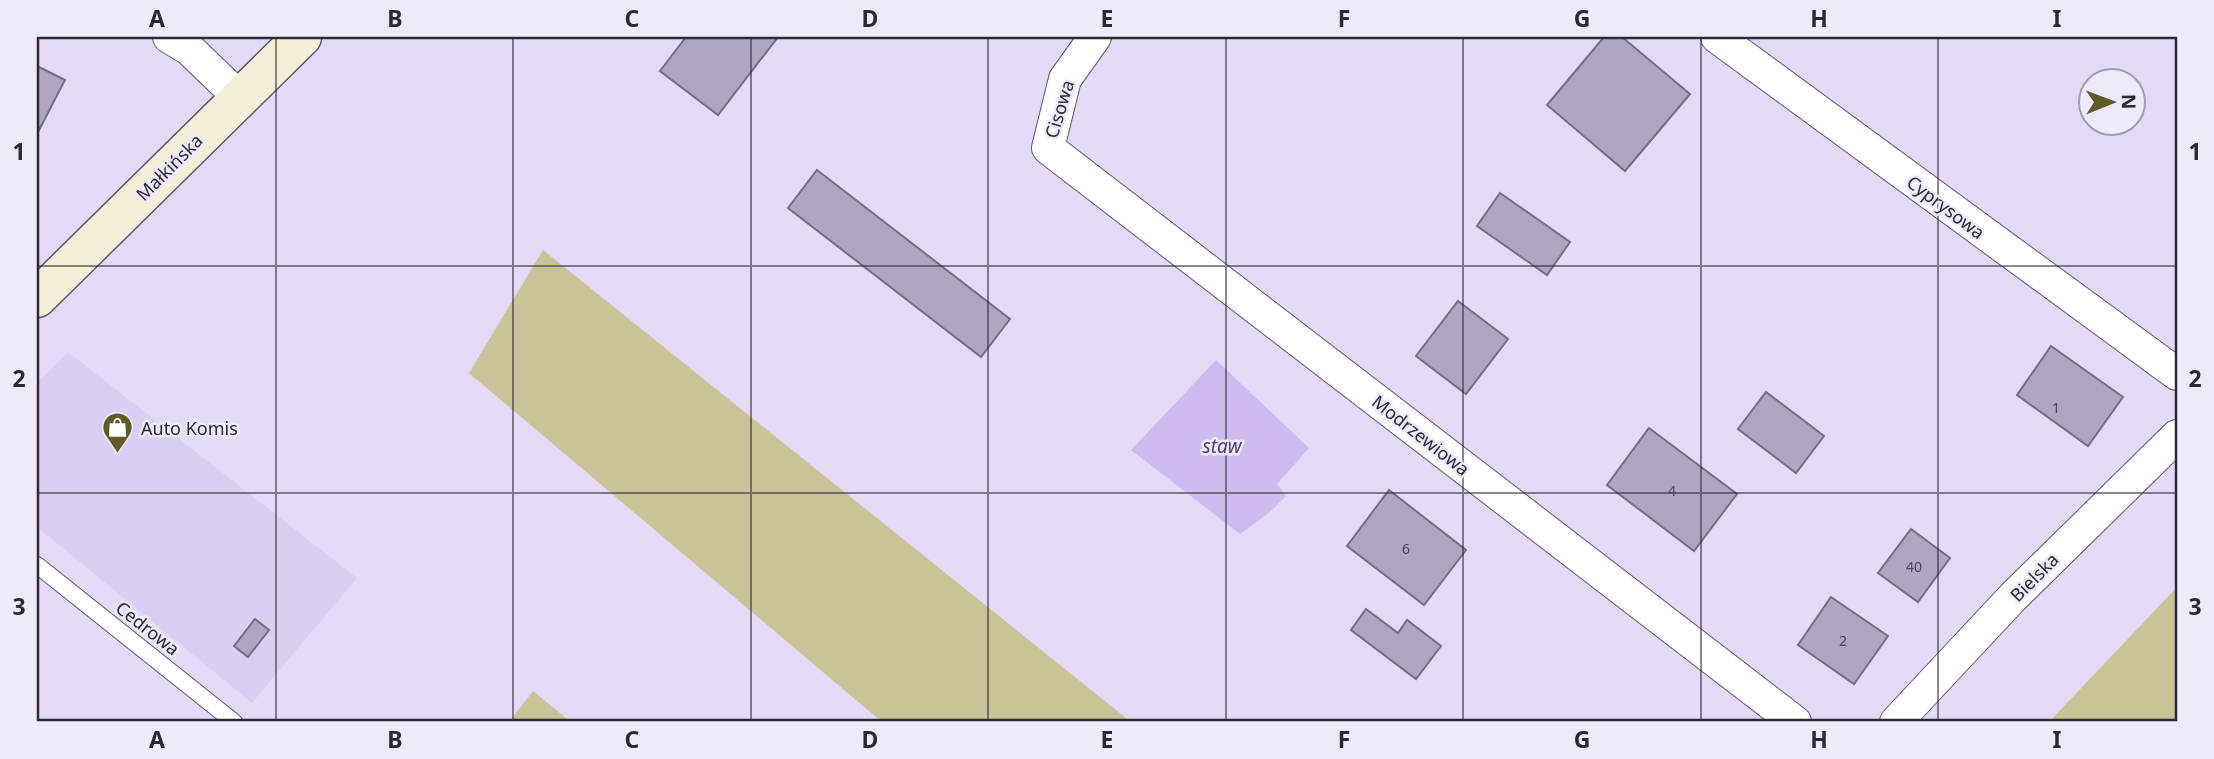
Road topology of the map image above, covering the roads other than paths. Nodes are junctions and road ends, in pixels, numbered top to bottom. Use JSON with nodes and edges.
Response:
{"nodes":[{"id":1,"x":169,"y":37,"type":"edge"},
{"id":2,"x":302,"y":37,"type":"edge"},
{"id":3,"x":1095,"y":37,"type":"edge"},
{"id":4,"x":1717,"y":37,"type":"edge"},
{"id":5,"x":239,"y":97,"type":"junction"},
{"id":6,"x":1048,"y":148,"type":"joint"},
{"id":7,"x":37,"y":298,"type":"edge"},
{"id":8,"x":2177,"y":374,"type":"edge"},
{"id":9,"x":2177,"y":436,"type":"edge"},
{"id":10,"x":37,"y":565,"type":"edge"},
{"id":11,"x":234,"y":722,"type":"edge"},
{"id":12,"x":1795,"y":722,"type":"edge"},
{"id":13,"x":1896,"y":722,"type":"edge"}],
"edges":[{"from":1,"to":5,"type":"street"},
{"from":2,"to":5,"type":"main road","name":"Małkińska"},
{"from":3,"to":6,"type":"street","name":"Cisowa"},
{"from":4,"to":8,"type":"street","name":"Cyprysowa"},
{"from":5,"to":7,"type":"main road","name":"Małkińska"},
{"from":6,"to":12,"type":"street","name":"Modrzewiowa"},
{"from":9,"to":13,"type":"street","name":"Bielska"},
{"from":10,"to":11,"type":"lane","name":"Cedrowa"}]}
